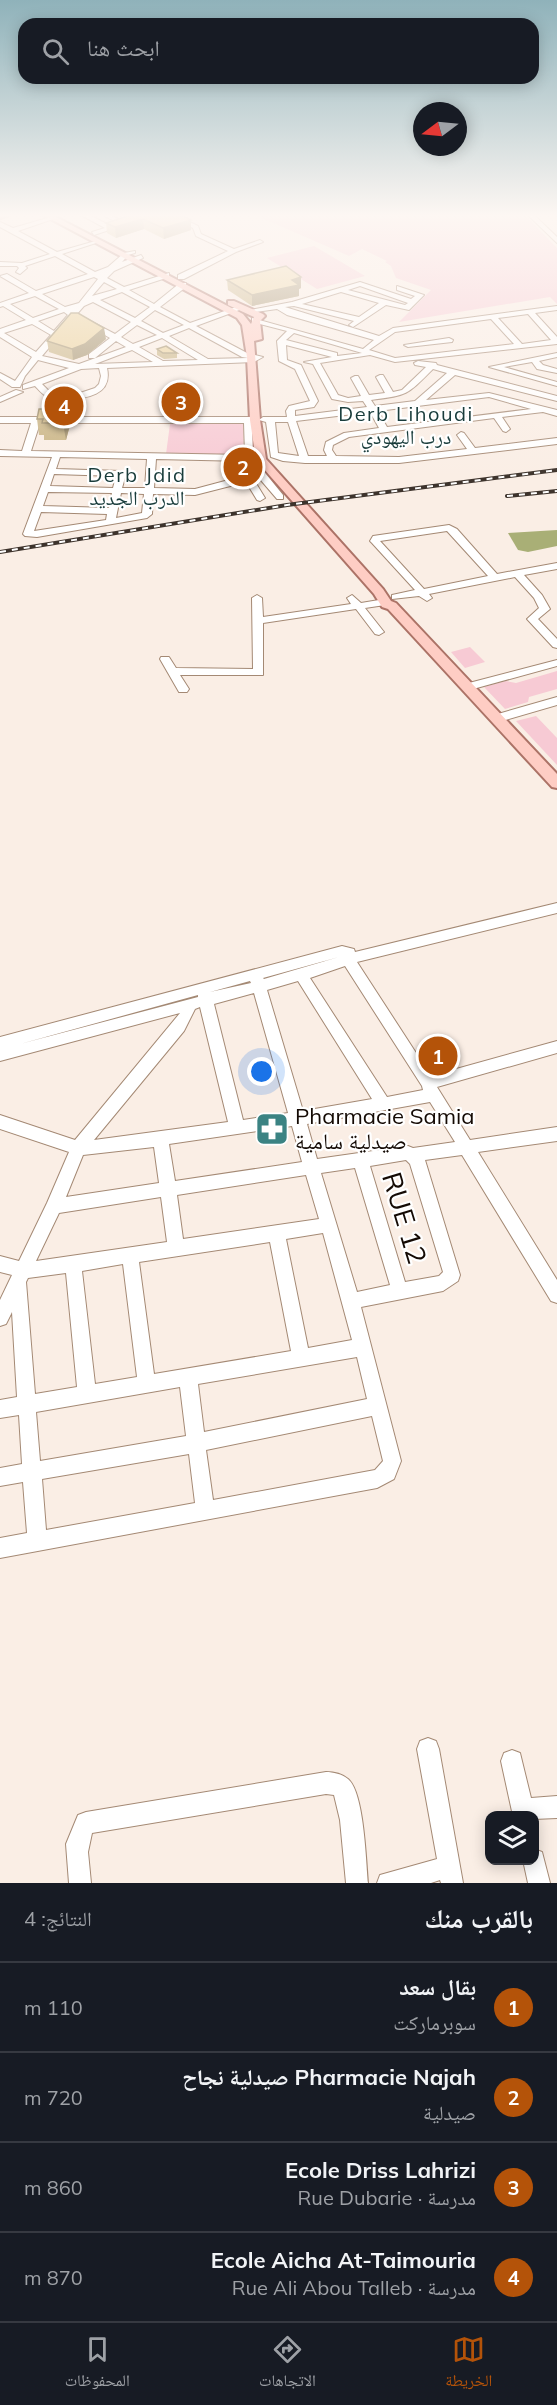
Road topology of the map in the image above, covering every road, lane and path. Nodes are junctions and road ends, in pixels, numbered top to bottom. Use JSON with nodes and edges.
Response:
{"nodes":[{"id":1,"x":53,"y":303,"type":"edge"},
{"id":2,"x":85,"y":303,"type":"edge"},
{"id":3,"x":101,"y":303,"type":"edge"},
{"id":4,"x":147,"y":303,"type":"edge"},
{"id":5,"x":159,"y":303,"type":"edge"},
{"id":6,"x":224,"y":303,"type":"edge"},
{"id":7,"x":297,"y":303,"type":"edge"},
{"id":8,"x":383,"y":303,"type":"joint"},
{"id":9,"x":411,"y":303,"type":"edge"},
{"id":10,"x":2,"y":304,"type":"edge"},
{"id":11,"x":293,"y":304,"type":"junction"},
{"id":12,"x":80,"y":306,"type":"junction"},
{"id":13,"x":335,"y":306,"type":"dead end"},
{"id":14,"x":155,"y":307,"type":"junction"},
{"id":15,"x":277,"y":307,"type":"junction"},
{"id":16,"x":557,"y":308,"type":"edge"},
{"id":17,"x":66,"y":310,"type":"junction"},
{"id":18,"x":327,"y":312,"type":"junction"},
{"id":19,"x":530,"y":312,"type":"junction"},
{"id":20,"x":74,"y":314,"type":"junction"},
{"id":21,"x":250,"y":316,"type":"junction"},
{"id":22,"x":493,"y":317,"type":"junction"},
{"id":23,"x":360,"y":320,"type":"junction"},
{"id":24,"x":33,"y":321,"type":"junction"},
{"id":25,"x":138,"y":322,"type":"junction"},
{"id":26,"x":437,"y":324,"type":"junction"},
{"id":27,"x":557,"y":324,"type":"edge"},
{"id":28,"x":189,"y":325,"type":"junction"},
{"id":29,"x":543,"y":326,"type":"junction"},
{"id":30,"x":345,"y":330,"type":"junction"},
{"id":31,"x":292,"y":331,"type":"junction"},
{"id":32,"x":0,"y":333,"type":"edge"},
{"id":33,"x":56,"y":335,"type":"junction"},
{"id":34,"x":162,"y":335,"type":"junction"},
{"id":35,"x":117,"y":338,"type":"junction"},
{"id":36,"x":332,"y":338,"type":"junction"},
{"id":37,"x":379,"y":339,"type":"junction"},
{"id":38,"x":449,"y":340,"type":"junction"},
{"id":39,"x":281,"y":341,"type":"junction"},
{"id":40,"x":557,"y":342,"type":"edge"},
{"id":41,"x":408,"y":345,"type":"dead end"},
{"id":42,"x":132,"y":346,"type":"junction"},
{"id":43,"x":520,"y":346,"type":"junction"},
{"id":44,"x":320,"y":351,"type":"junction"},
{"id":45,"x":369,"y":351,"type":"junction"},
{"id":46,"x":459,"y":353,"type":"junction"},
{"id":47,"x":282,"y":356,"type":"junction"},
{"id":48,"x":556,"y":356,"type":"edge"},
{"id":49,"x":38,"y":357,"type":"junction"},
{"id":50,"x":344,"y":358,"type":"junction"},
{"id":51,"x":256,"y":359,"type":"junction"},
{"id":52,"x":534,"y":359,"type":"junction"},
{"id":53,"x":404,"y":360,"type":"junction"},
{"id":54,"x":91,"y":361,"type":"junction"},
{"id":55,"x":315,"y":361,"type":"junction"},
{"id":56,"x":207,"y":362,"type":"junction"},
{"id":57,"x":162,"y":363,"type":"junction"},
{"id":58,"x":289,"y":364,"type":"junction"},
{"id":59,"x":102,"y":365,"type":"junction"},
{"id":60,"x":433,"y":365,"type":"junction"},
{"id":61,"x":74,"y":367,"type":"junction"},
{"id":62,"x":540,"y":367,"type":"junction"},
{"id":63,"x":557,"y":371,"type":"edge"},
{"id":64,"x":453,"y":372,"type":"junction"},
{"id":65,"x":0,"y":375,"type":"edge"},
{"id":66,"x":380,"y":376,"type":"dead end"},
{"id":67,"x":530,"y":377,"type":"junction"},
{"id":68,"x":355,"y":378,"type":"dead end"},
{"id":69,"x":37,"y":384,"type":"junction"},
{"id":70,"x":557,"y":384,"type":"edge"},
{"id":71,"x":18,"y":388,"type":"junction"},
{"id":72,"x":391,"y":396,"type":"junction"},
{"id":73,"x":366,"y":398,"type":"junction"},
{"id":74,"x":1,"y":399,"type":"edge"},
{"id":75,"x":557,"y":399,"type":"edge"},
{"id":76,"x":346,"y":400,"type":"junction"},
{"id":77,"x":418,"y":403,"type":"junction"},
{"id":78,"x":311,"y":405,"type":"junction"},
{"id":79,"x":372,"y":409,"type":"junction"},
{"id":80,"x":545,"y":410,"type":"junction"},
{"id":81,"x":557,"y":413,"type":"edge"},
{"id":82,"x":497,"y":416,"type":"junction"},
{"id":83,"x":291,"y":419,"type":"junction"},
{"id":84,"x":0,"y":420,"type":"edge"},
{"id":85,"x":259,"y":420,"type":"junction"},
{"id":86,"x":36,"y":421,"type":"junction"},
{"id":87,"x":506,"y":429,"type":"dead end"},
{"id":88,"x":384,"y":430,"type":"junction"},
{"id":89,"x":461,"y":435,"type":"dead end"},
{"id":90,"x":557,"y":441,"type":"edge"},
{"id":91,"x":472,"y":452,"type":"junction"},
{"id":92,"x":0,"y":453,"type":"edge"},
{"id":93,"x":26,"y":453,"type":"junction"},
{"id":94,"x":57,"y":454,"type":"junction"},
{"id":95,"x":152,"y":456,"type":"junction"},
{"id":96,"x":249,"y":458,"type":"junction"},
{"id":97,"x":305,"y":460,"type":"junction"},
{"id":98,"x":334,"y":460,"type":"junction"},
{"id":99,"x":51,"y":471,"type":"junction"},
{"id":100,"x":260,"y":474,"type":"junction"},
{"id":101,"x":249,"y":478,"type":"junction"},
{"id":102,"x":44,"y":489,"type":"junction"},
{"id":103,"x":117,"y":491,"type":"junction"},
{"id":104,"x":149,"y":492,"type":"junction"},
{"id":105,"x":280,"y":497,"type":"dead end"},
{"id":106,"x":260,"y":498,"type":"dead end"},
{"id":107,"x":36,"y":509,"type":"junction"},
{"id":108,"x":113,"y":511,"type":"junction"},
{"id":109,"x":110,"y":522,"type":"junction"},
{"id":110,"x":557,"y":568,"type":"edge"},
{"id":111,"x":520,"y":577,"type":"junction"},
{"id":112,"x":496,"y":579,"type":"junction"},
{"id":113,"x":424,"y":594,"type":"junction"},
{"id":114,"x":257,"y":598,"type":"dead end"},
{"id":115,"x":557,"y":599,"type":"edge"},
{"id":116,"x":392,"y":600,"type":"junction"},
{"id":117,"x":354,"y":601,"type":"junction"},
{"id":118,"x":543,"y":603,"type":"junction"},
{"id":119,"x":258,"y":617,"type":"junction"},
{"id":120,"x":379,"y":632,"type":"dead end"},
{"id":121,"x":557,"y":645,"type":"edge"},
{"id":122,"x":165,"y":659,"type":"dead end"},
{"id":123,"x":557,"y":663,"type":"edge"},
{"id":124,"x":171,"y":671,"type":"junction"},
{"id":125,"x":473,"y":686,"type":"junction"},
{"id":126,"x":183,"y":689,"type":"dead end"},
{"id":127,"x":557,"y":700,"type":"edge"},
{"id":128,"x":502,"y":717,"type":"junction"},
{"id":129,"x":557,"y":775,"type":"edge"},
{"id":130,"x":557,"y":783,"type":"edge"},
{"id":131,"x":557,"y":908,"type":"edge"},
{"id":132,"x":350,"y":956,"type":"junction"},
{"id":133,"x":301,"y":975,"type":"junction"},
{"id":134,"x":257,"y":980,"type":"junction"},
{"id":135,"x":205,"y":994,"type":"junction"},
{"id":136,"x":189,"y":1004,"type":"junction"},
{"id":137,"x":0,"y":1043,"type":"edge"},
{"id":138,"x":557,"y":1047,"type":"edge"},
{"id":139,"x":0,"y":1055,"type":"edge"},
{"id":140,"x":429,"y":1087,"type":"junction"},
{"id":141,"x":383,"y":1104,"type":"junction"},
{"id":142,"x":296,"y":1119,"type":"junction"},
{"id":143,"x":0,"y":1122,"type":"edge"},
{"id":144,"x":237,"y":1128,"type":"junction"},
{"id":145,"x":557,"y":1134,"type":"edge"},
{"id":146,"x":161,"y":1139,"type":"junction"},
{"id":147,"x":78,"y":1148,"type":"junction"},
{"id":148,"x":467,"y":1148,"type":"junction"},
{"id":149,"x":413,"y":1155,"type":"junction"},
{"id":150,"x":360,"y":1160,"type":"junction"},
{"id":151,"x":312,"y":1167,"type":"junction"},
{"id":152,"x":168,"y":1189,"type":"junction"},
{"id":153,"x":54,"y":1206,"type":"junction"},
{"id":154,"x":329,"y":1225,"type":"junction"},
{"id":155,"x":278,"y":1234,"type":"junction"},
{"id":156,"x":176,"y":1249,"type":"junction"},
{"id":157,"x":130,"y":1256,"type":"junction"},
{"id":158,"x":0,"y":1264,"type":"edge"},
{"id":159,"x":73,"y":1264,"type":"junction"},
{"id":160,"x":21,"y":1277,"type":"junction"},
{"id":161,"x":400,"y":1292,"type":"junction"},
{"id":162,"x":557,"y":1295,"type":"edge"},
{"id":163,"x":351,"y":1301,"type":"junction"},
{"id":164,"x":0,"y":1318,"type":"edge"},
{"id":165,"x":363,"y":1347,"type":"junction"},
{"id":166,"x":301,"y":1358,"type":"junction"},
{"id":167,"x":188,"y":1378,"type":"junction"},
{"id":168,"x":147,"y":1385,"type":"junction"},
{"id":169,"x":87,"y":1395,"type":"junction"},
{"id":170,"x":26,"y":1405,"type":"junction"},
{"id":171,"x":379,"y":1406,"type":"junction"},
{"id":172,"x":0,"y":1409,"type":"edge"},
{"id":173,"x":197,"y":1443,"type":"junction"},
{"id":174,"x":31,"y":1472,"type":"junction"},
{"id":175,"x":0,"y":1477,"type":"edge"},
{"id":176,"x":205,"y":1510,"type":"junction"},
{"id":177,"x":37,"y":1541,"type":"junction"},
{"id":178,"x":0,"y":1548,"type":"edge"},
{"id":179,"x":428,"y":1749,"type":"dead end"},
{"id":180,"x":512,"y":1761,"type":"dead end"},
{"id":181,"x":557,"y":1807,"type":"edge"},
{"id":182,"x":523,"y":1811,"type":"edge"},
{"id":183,"x":530,"y":1811,"type":"edge"},
{"id":184,"x":535,"y":1865,"type":"edge"},
{"id":185,"x":451,"y":1875,"type":"edge"},
{"id":186,"x":80,"y":1883,"type":"edge"},
{"id":187,"x":357,"y":1883,"type":"edge"},
{"id":188,"x":388,"y":1883,"type":"edge"},
{"id":189,"x":538,"y":1883,"type":"edge"}],
"edges":[{"from":1,"to":17,"type":"street"},
{"from":2,"to":12,"type":"street"},
{"from":3,"to":25,"type":"street"},
{"from":4,"to":14,"type":"street"},
{"from":5,"to":14,"type":"street"},
{"from":6,"to":21,"type":"main road"},
{"from":7,"to":11,"type":"street"},
{"from":8,"to":9,"type":"street"},
{"from":8,"to":23,"type":"street"},
{"from":10,"to":24,"type":"street"},
{"from":11,"to":15,"type":"street"},
{"from":11,"to":18,"type":"street"},
{"from":12,"to":17,"type":"street"},
{"from":12,"to":20,"type":"street"},
{"from":13,"to":18,"type":"street"},
{"from":14,"to":25,"type":"street"},
{"from":14,"to":28,"type":"street"},
{"from":15,"to":21,"type":"street"},
{"from":15,"to":21,"type":"street"},
{"from":15,"to":30,"type":"street"},
{"from":16,"to":19,"type":"street"},
{"from":17,"to":20,"type":"street"},
{"from":17,"to":24,"type":"street"},
{"from":18,"to":23,"type":"street"},
{"from":19,"to":22,"type":"street"},
{"from":19,"to":29,"type":"street"},
{"from":20,"to":33,"type":"street"},
{"from":20,"to":35,"type":"street"},
{"from":21,"to":28,"type":"street"},
{"from":21,"to":31,"type":"street"},
{"from":21,"to":36,"type":"street"},
{"from":21,"to":51,"type":"main road"},
{"from":21,"to":51,"type":"main road"},
{"from":22,"to":26,"type":"street"},
{"from":22,"to":43,"type":"street"},
{"from":23,"to":30,"type":"street"},
{"from":24,"to":32,"type":"street"},
{"from":24,"to":33,"type":"street"},
{"from":25,"to":34,"type":"street"},
{"from":25,"to":35,"type":"street"},
{"from":26,"to":37,"type":"street"},
{"from":26,"to":38,"type":"street"},
{"from":27,"to":29,"type":"street"},
{"from":28,"to":34,"type":"street"},
{"from":28,"to":51,"type":"street"},
{"from":29,"to":40,"type":"street"},
{"from":30,"to":36,"type":"street"},
{"from":30,"to":37,"type":"street"},
{"from":31,"to":39,"type":"street"},
{"from":31,"to":45,"type":"street"},
{"from":32,"to":49,"type":"street"},
{"from":33,"to":49,"type":"street"},
{"from":34,"to":42,"type":"street"},
{"from":34,"to":56,"type":"street"},
{"from":35,"to":42,"type":"street"},
{"from":35,"to":54,"type":"street"},
{"from":36,"to":45,"type":"street"},
{"from":37,"to":45,"type":"street"},
{"from":38,"to":41,"type":"street"},
{"from":38,"to":46,"type":"street"},
{"from":39,"to":44,"type":"street"},
{"from":39,"to":47,"type":"street"},
{"from":40,"to":43,"type":"street"},
{"from":42,"to":54,"type":"street"},
{"from":42,"to":57,"type":"street"},
{"from":43,"to":46,"type":"street"},
{"from":44,"to":47,"type":"street"},
{"from":44,"to":50,"type":"street"},
{"from":45,"to":50,"type":"street"},
{"from":45,"to":53,"type":"street"},
{"from":46,"to":53,"type":"street"},
{"from":47,"to":58,"type":"street"},
{"from":48,"to":52,"type":"street"},
{"from":49,"to":61,"type":"street"},
{"from":49,"to":71,"type":"street"},
{"from":50,"to":55,"type":"street"},
{"from":51,"to":56,"type":"street"},
{"from":51,"to":85,"type":"main road"},
{"from":52,"to":62,"type":"street"},
{"from":52,"to":67,"type":"street"},
{"from":53,"to":60,"type":"street"},
{"from":54,"to":61,"type":"street"},
{"from":55,"to":58,"type":"street"},
{"from":55,"to":76,"type":"street"},
{"from":56,"to":57,"type":"street"},
{"from":57,"to":59,"type":"street"},
{"from":58,"to":78,"type":"street"},
{"from":59,"to":61,"type":"street"},
{"from":59,"to":69,"type":"street"},
{"from":60,"to":64,"type":"street"},
{"from":60,"to":72,"type":"street"},
{"from":61,"to":69,"type":"street"},
{"from":62,"to":63,"type":"street"},
{"from":62,"to":67,"type":"street"},
{"from":64,"to":75,"type":"street"},
{"from":64,"to":77,"type":"street"},
{"from":65,"to":71,"type":"street"},
{"from":66,"to":72,"type":"street"},
{"from":67,"to":70,"type":"street"},
{"from":68,"to":73,"type":"street"},
{"from":69,"to":71,"type":"street"},
{"from":71,"to":74,"type":"street"},
{"from":72,"to":73,"type":"street"},
{"from":73,"to":76,"type":"street"},
{"from":73,"to":79,"type":"street"},
{"from":76,"to":78,"type":"street"},
{"from":77,"to":79,"type":"street"},
{"from":77,"to":80,"type":"street"},
{"from":78,"to":83,"type":"street"},
{"from":79,"to":83,"type":"street"},
{"from":79,"to":88,"type":"street"},
{"from":80,"to":81,"type":"street"},
{"from":80,"to":82,"type":"street"},
{"from":82,"to":87,"type":"street"},
{"from":82,"to":88,"type":"street"},
{"from":83,"to":85,"type":"street"},
{"from":83,"to":97,"type":"street"},
{"from":84,"to":86,"type":"street"},
{"from":85,"to":86,"type":"street"},
{"from":85,"to":96,"type":"street"},
{"from":85,"to":97,"type":"street"},
{"from":85,"to":116,"type":"main road"},
{"from":86,"to":93,"type":"street"},
{"from":88,"to":98,"type":"street"},
{"from":89,"to":91,"type":"street"},
{"from":90,"to":91,"type":"street"},
{"from":91,"to":98,"type":"street"},
{"from":92,"to":93,"type":"street"},
{"from":93,"to":94,"type":"street"},
{"from":94,"to":95,"type":"street"},
{"from":94,"to":99,"type":"street"},
{"from":95,"to":96,"type":"street"},
{"from":95,"to":104,"type":"street"},
{"from":96,"to":100,"type":"street"},
{"from":97,"to":98,"type":"street"},
{"from":99,"to":102,"type":"street"},
{"from":99,"to":103,"type":"street"},
{"from":100,"to":101,"type":"street"},
{"from":100,"to":105,"type":"street"},
{"from":101,"to":104,"type":"street"},
{"from":101,"to":106,"type":"street"},
{"from":102,"to":103,"type":"street"},
{"from":102,"to":107,"type":"street"},
{"from":103,"to":104,"type":"street"},
{"from":103,"to":108,"type":"street"},
{"from":104,"to":109,"type":"street"},
{"from":107,"to":108,"type":"street"},
{"from":107,"to":109,"type":"street"},
{"from":108,"to":109,"type":"street"},
{"from":110,"to":111,"type":"street"},
{"from":111,"to":112,"type":"street"},
{"from":111,"to":113,"type":"street"},
{"from":111,"to":118,"type":"street"},
{"from":112,"to":113,"type":"street"},
{"from":112,"to":113,"type":"street"},
{"from":113,"to":116,"type":"street"},
{"from":114,"to":119,"type":"street"},
{"from":115,"to":118,"type":"street"},
{"from":116,"to":117,"type":"street"},
{"from":116,"to":125,"type":"main road"},
{"from":116,"to":130,"type":"main road"},
{"from":117,"to":119,"type":"street"},
{"from":117,"to":120,"type":"street"},
{"from":118,"to":121,"type":"street"},
{"from":119,"to":124,"type":"street"},
{"from":122,"to":124,"type":"street"},
{"from":123,"to":125,"type":"street"},
{"from":124,"to":126,"type":"street"},
{"from":125,"to":128,"type":"main road"},
{"from":127,"to":128,"type":"street"},
{"from":128,"to":129,"type":"main road"},
{"from":131,"to":132,"type":"street"},
{"from":132,"to":133,"type":"street"},
{"from":132,"to":134,"type":"street"},
{"from":132,"to":140,"type":"street"},
{"from":133,"to":134,"type":"street"},
{"from":133,"to":141,"type":"street"},
{"from":134,"to":135,"type":"street"},
{"from":134,"to":142,"type":"street"},
{"from":135,"to":136,"type":"street"},
{"from":135,"to":137,"type":"street"},
{"from":135,"to":144,"type":"street"},
{"from":136,"to":139,"type":"street"},
{"from":136,"to":147,"type":"street"},
{"from":138,"to":140,"type":"street"},
{"from":140,"to":141,"type":"street"},
{"from":140,"to":148,"type":"street"},
{"from":141,"to":142,"type":"street"},
{"from":142,"to":144,"type":"street"},
{"from":142,"to":151,"type":"street"},
{"from":143,"to":147,"type":"street"},
{"from":144,"to":146,"type":"street"},
{"from":145,"to":148,"type":"street"},
{"from":146,"to":147,"type":"street"},
{"from":146,"to":152,"type":"street"},
{"from":147,"to":153,"type":"street"},
{"from":148,"to":149,"type":"street"},
{"from":148,"to":162,"type":"street"},
{"from":149,"to":150,"type":"street"},
{"from":149,"to":161,"type":"street"},
{"from":150,"to":151,"type":"street"},
{"from":150,"to":161,"type":"street","name":"RUE 12"},
{"from":151,"to":152,"type":"street"},
{"from":151,"to":154,"type":"street"},
{"from":152,"to":153,"type":"street"},
{"from":152,"to":156,"type":"street"},
{"from":153,"to":160,"type":"street"},
{"from":154,"to":155,"type":"street"},
{"from":154,"to":163,"type":"street"},
{"from":155,"to":156,"type":"street"},
{"from":155,"to":166,"type":"street"},
{"from":156,"to":157,"type":"street"},
{"from":157,"to":159,"type":"street"},
{"from":157,"to":168,"type":"street"},
{"from":158,"to":160,"type":"street"},
{"from":159,"to":160,"type":"street"},
{"from":159,"to":169,"type":"street"},
{"from":160,"to":164,"type":"street"},
{"from":160,"to":170,"type":"street"},
{"from":161,"to":163,"type":"street"},
{"from":163,"to":165,"type":"street"},
{"from":165,"to":166,"type":"street"},
{"from":165,"to":171,"type":"street"},
{"from":166,"to":167,"type":"street"},
{"from":167,"to":168,"type":"street"},
{"from":167,"to":173,"type":"street"},
{"from":168,"to":169,"type":"street"},
{"from":169,"to":170,"type":"street"},
{"from":170,"to":172,"type":"street"},
{"from":170,"to":174,"type":"street"},
{"from":171,"to":173,"type":"street"},
{"from":171,"to":176,"type":"street"},
{"from":173,"to":174,"type":"street"},
{"from":173,"to":176,"type":"street"},
{"from":174,"to":175,"type":"street"},
{"from":174,"to":177,"type":"street"},
{"from":176,"to":177,"type":"street"},
{"from":177,"to":178,"type":"street"},
{"from":179,"to":185,"type":"street"},
{"from":180,"to":182,"type":"street"},
{"from":181,"to":183,"type":"street"},
{"from":184,"to":189,"type":"street"},
{"from":185,"to":188,"type":"street"},
{"from":186,"to":187,"type":"street"}]}
